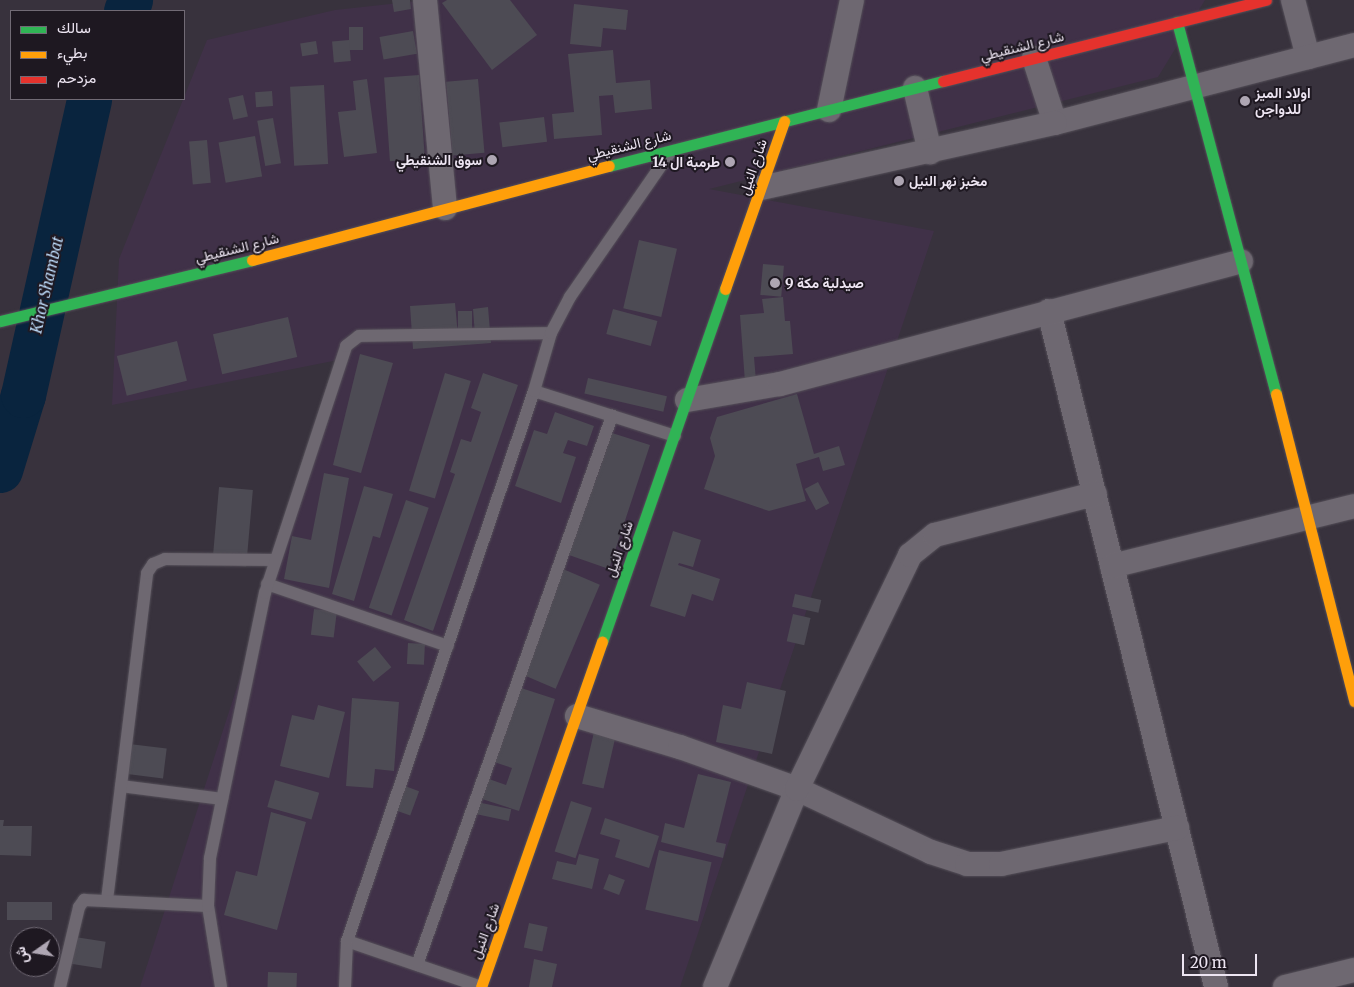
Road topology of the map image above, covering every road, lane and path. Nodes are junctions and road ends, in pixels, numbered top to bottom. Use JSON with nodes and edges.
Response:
{"nodes":[{"id":1,"x":425,"y":0,"type":"edge"},
{"id":2,"x":852,"y":0,"type":"edge"},
{"id":3,"x":1293,"y":0,"type":"edge"},
{"id":4,"x":1256,"y":1,"type":"edge"},
{"id":5,"x":1177,"y":22,"type":"junction"},
{"id":6,"x":1354,"y":45,"type":"edge"},
{"id":7,"x":1308,"y":57,"type":"junction"},
{"id":8,"x":1034,"y":58,"type":"junction"},
{"id":9,"x":1194,"y":87,"type":"junction"},
{"id":10,"x":915,"y":88,"type":"junction"},
{"id":11,"x":829,"y":110,"type":"junction"},
{"id":12,"x":784,"y":121,"type":"junction"},
{"id":13,"x":1055,"y":123,"type":"junction"},
{"id":14,"x":672,"y":150,"type":"junction"},
{"id":15,"x":930,"y":152,"type":"junction"},
{"id":16,"x":761,"y":188,"type":"junction"},
{"id":17,"x":445,"y":208,"type":"junction"},
{"id":18,"x":1241,"y":261,"type":"junction"},
{"id":19,"x":1049,"y":311,"type":"junction"},
{"id":20,"x":0,"y":320,"type":"edge"},
{"id":21,"x":551,"y":333,"type":"junction"},
{"id":22,"x":534,"y":391,"type":"junction"},
{"id":23,"x":687,"y":400,"type":"junction"},
{"id":24,"x":612,"y":416,"type":"junction"},
{"id":25,"x":675,"y":436,"type":"junction"},
{"id":26,"x":1094,"y":494,"type":"junction"},
{"id":27,"x":1354,"y":506,"type":"edge"},
{"id":28,"x":1309,"y":517,"type":"junction"},
{"id":29,"x":274,"y":560,"type":"junction"},
{"id":30,"x":1112,"y":566,"type":"junction"},
{"id":31,"x":268,"y":584,"type":"junction"},
{"id":32,"x":448,"y":646,"type":"junction"},
{"id":33,"x":1354,"y":701,"type":"edge"},
{"id":34,"x":577,"y":716,"type":"junction"},
{"id":35,"x":121,"y":786,"type":"junction"},
{"id":36,"x":796,"y":789,"type":"junction"},
{"id":37,"x":222,"y":799,"type":"junction"},
{"id":38,"x":1177,"y":828,"type":"junction"},
{"id":39,"x":107,"y":900,"type":"junction"},
{"id":40,"x":208,"y":906,"type":"junction"},
{"id":41,"x":347,"y":941,"type":"junction"},
{"id":42,"x":417,"y":965,"type":"junction"},
{"id":43,"x":1354,"y":970,"type":"edge"},
{"id":44,"x":60,"y":987,"type":"edge"},
{"id":45,"x":221,"y":987,"type":"edge"},
{"id":46,"x":345,"y":987,"type":"edge"},
{"id":47,"x":481,"y":987,"type":"edge"},
{"id":48,"x":715,"y":987,"type":"edge"},
{"id":49,"x":1216,"y":987,"type":"edge"},
{"id":50,"x":1285,"y":987,"type":"edge"}],
"edges":[{"from":1,"to":17,"type":"street"},
{"from":2,"to":11,"type":"street"},
{"from":3,"to":7,"type":"street"},
{"from":4,"to":5,"type":"street","name":"شارع الشنقيطي"},
{"from":5,"to":8,"type":"street","name":"شارع الشنقيطي"},
{"from":5,"to":9,"type":"street"},
{"from":6,"to":7,"type":"street"},
{"from":7,"to":9,"type":"street"},
{"from":8,"to":10,"type":"street","name":"شارع الشنقيطي"},
{"from":8,"to":13,"type":"street"},
{"from":9,"to":13,"type":"street"},
{"from":9,"to":18,"type":"street"},
{"from":10,"to":11,"type":"street","name":"شارع الشنقيطي"},
{"from":10,"to":15,"type":"street"},
{"from":11,"to":12,"type":"street","name":"شارع الشنقيطي"},
{"from":12,"to":14,"type":"street","name":"شارع الشنقيطي"},
{"from":12,"to":16,"type":"street","name":"شارع النيل"},
{"from":13,"to":15,"type":"street"},
{"from":14,"to":17,"type":"street","name":"شارع الشنقيطي"},
{"from":14,"to":21,"type":"lane"},
{"from":15,"to":16,"type":"street"},
{"from":16,"to":23,"type":"street","name":"شارع النيل"},
{"from":17,"to":20,"type":"street","name":"شارع الشنقيطي"},
{"from":18,"to":19,"type":"street"},
{"from":18,"to":28,"type":"street"},
{"from":19,"to":23,"type":"street"},
{"from":19,"to":26,"type":"street"},
{"from":21,"to":22,"type":"lane"},
{"from":21,"to":29,"type":"lane"},
{"from":22,"to":24,"type":"lane"},
{"from":22,"to":32,"type":"lane"},
{"from":23,"to":25,"type":"street","name":"شارع النيل"},
{"from":24,"to":25,"type":"lane"},
{"from":24,"to":42,"type":"lane"},
{"from":25,"to":34,"type":"street","name":"شارع النيل"},
{"from":26,"to":30,"type":"street"},
{"from":26,"to":36,"type":"street"},
{"from":27,"to":28,"type":"street"},
{"from":28,"to":30,"type":"street"},
{"from":28,"to":33,"type":"street"},
{"from":29,"to":31,"type":"lane"},
{"from":29,"to":35,"type":"lane"},
{"from":30,"to":38,"type":"street"},
{"from":31,"to":32,"type":"lane"},
{"from":31,"to":37,"type":"lane"},
{"from":32,"to":41,"type":"lane"},
{"from":34,"to":36,"type":"street"},
{"from":34,"to":47,"type":"street","name":"شارع النيل"},
{"from":35,"to":37,"type":"lane"},
{"from":35,"to":39,"type":"lane"},
{"from":36,"to":38,"type":"street"},
{"from":36,"to":48,"type":"street"},
{"from":37,"to":40,"type":"lane"},
{"from":38,"to":49,"type":"street"},
{"from":39,"to":40,"type":"lane"},
{"from":39,"to":44,"type":"lane"},
{"from":40,"to":45,"type":"lane"},
{"from":41,"to":42,"type":"lane"},
{"from":41,"to":46,"type":"lane"},
{"from":42,"to":47,"type":"lane"},
{"from":43,"to":50,"type":"street"}]}
